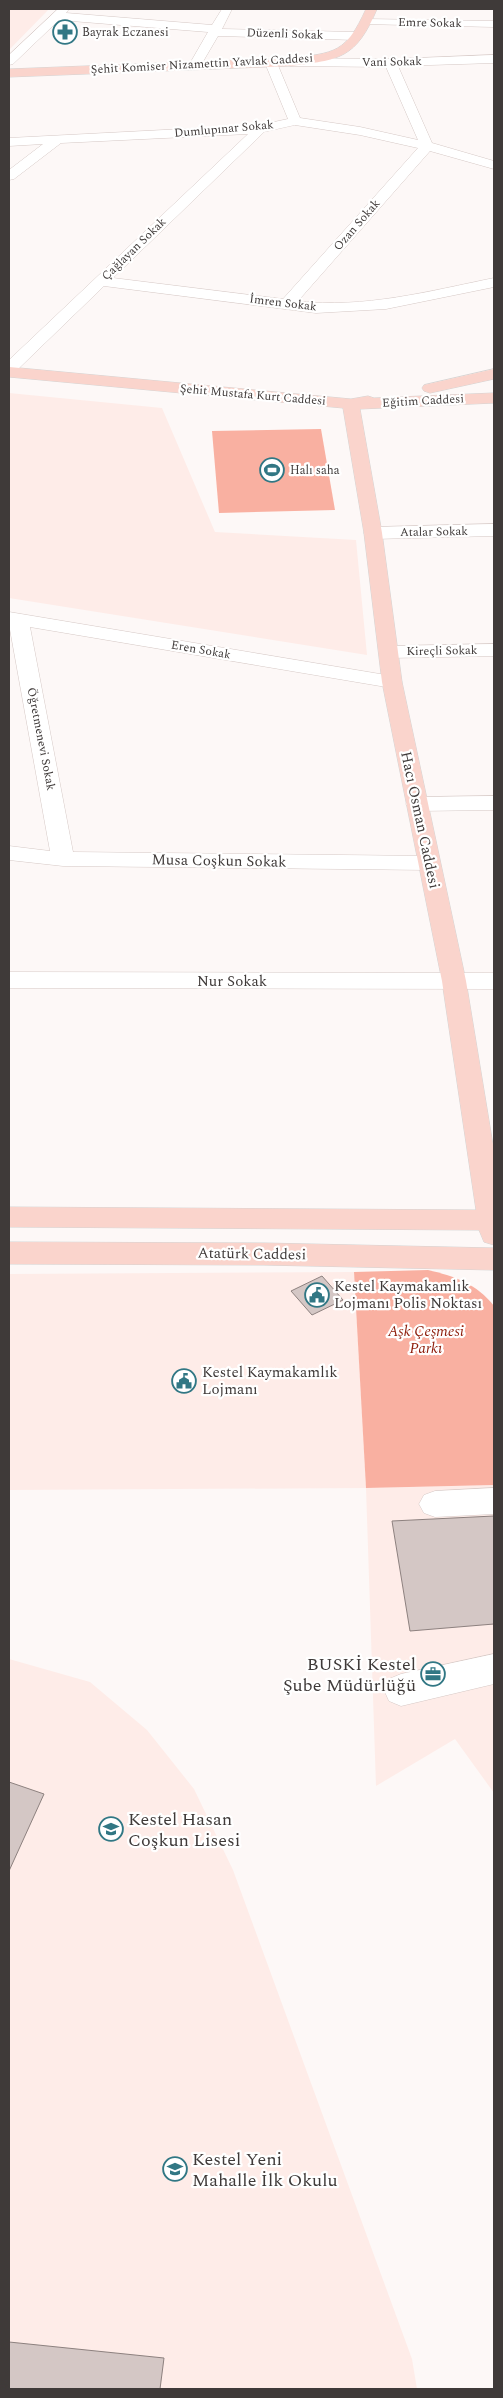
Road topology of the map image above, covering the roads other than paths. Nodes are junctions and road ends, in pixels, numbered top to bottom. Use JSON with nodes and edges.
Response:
{"nodes":[{"id":1,"x":227,"y":9,"type":"edge"},
{"id":2,"x":371,"y":9,"type":"edge"},
{"id":3,"x":60,"y":12,"type":"edge"},
{"id":4,"x":366,"y":22,"type":"junction"},
{"id":5,"x":494,"y":24,"type":"edge"},
{"id":6,"x":215,"y":30,"type":"junction"},
{"id":7,"x":356,"y":36,"type":"junction"},
{"id":8,"x":494,"y":59,"type":"edge"},
{"id":9,"x":9,"y":61,"type":"edge"},
{"id":10,"x":290,"y":62,"type":"junction"},
{"id":11,"x":271,"y":63,"type":"junction"},
{"id":12,"x":391,"y":63,"type":"junction"},
{"id":13,"x":195,"y":65,"type":"junction"},
{"id":14,"x":9,"y":73,"type":"edge"},
{"id":15,"x":295,"y":121,"type":"junction"},
{"id":16,"x":260,"y":129,"type":"junction"},
{"id":17,"x":56,"y":141,"type":"junction"},
{"id":18,"x":9,"y":142,"type":"edge"},
{"id":19,"x":426,"y":146,"type":"junction"},
{"id":20,"x":494,"y":165,"type":"edge"},
{"id":21,"x":9,"y":176,"type":"edge"},
{"id":22,"x":100,"y":282,"type":"junction"},
{"id":23,"x":494,"y":283,"type":"edge"},
{"id":24,"x":288,"y":304,"type":"junction"},
{"id":25,"x":9,"y":371,"type":"edge"},
{"id":26,"x":494,"y":374,"type":"edge"},
{"id":27,"x":494,"y":398,"type":"edge"},
{"id":28,"x":351,"y":404,"type":"junction"},
{"id":29,"x":494,"y":530,"type":"edge"},
{"id":30,"x":373,"y":533,"type":"junction"},
{"id":31,"x":14,"y":618,"type":"edge"},
{"id":32,"x":494,"y":650,"type":"edge"},
{"id":33,"x":389,"y":652,"type":"junction"},
{"id":34,"x":392,"y":682,"type":"junction"},
{"id":35,"x":494,"y":803,"type":"edge"},
{"id":36,"x":417,"y":804,"type":"junction"},
{"id":37,"x":9,"y":853,"type":"edge"},
{"id":38,"x":63,"y":860,"type":"junction"},
{"id":39,"x":429,"y":863,"type":"junction"},
{"id":40,"x":9,"y":980,"type":"edge"},
{"id":41,"x":454,"y":982,"type":"junction"},
{"id":42,"x":494,"y":982,"type":"edge"},
{"id":43,"x":9,"y":1217,"type":"edge"},
{"id":44,"x":264,"y":1218,"type":"junction"},
{"id":45,"x":493,"y":1225,"type":"edge"},
{"id":46,"x":9,"y":1253,"type":"edge"},
{"id":47,"x":264,"y":1254,"type":"junction"},
{"id":48,"x":494,"y":1260,"type":"edge"},
{"id":49,"x":494,"y":1501,"type":"edge"},
{"id":50,"x":435,"y":1504,"type":"dead end"},
{"id":51,"x":494,"y":1669,"type":"edge"},
{"id":52,"x":401,"y":1690,"type":"dead end"}],
"edges":[{"from":1,"to":6,"type":"street"},
{"from":2,"to":4,"type":"main road","name":"Şehit Komiser Nizamettin Yavlak Caddesi"},
{"from":3,"to":6,"type":"street","name":"Düzenli Sokak"},
{"from":3,"to":9,"type":"street"},
{"from":4,"to":5,"type":"street","name":"Emre Sokak"},
{"from":4,"to":7,"type":"main road","name":"Şehit Komiser Nizamettin Yavlak Caddesi"},
{"from":6,"to":7,"type":"street","name":"Düzenli Sokak"},
{"from":6,"to":13,"type":"street"},
{"from":7,"to":10,"type":"main road","name":"Şehit Komiser Nizamettin Yavlak Caddesi"},
{"from":8,"to":12,"type":"street","name":"Vani Sokak"},
{"from":10,"to":11,"type":"main road","name":"Şehit Komiser Nizamettin Yavlak Caddesi"},
{"from":10,"to":12,"type":"street","name":"Vani Sokak"},
{"from":11,"to":13,"type":"main road","name":"Şehit Komiser Nizamettin Yavlak Caddesi"},
{"from":11,"to":15,"type":"street"},
{"from":12,"to":19,"type":"street"},
{"from":13,"to":14,"type":"main road","name":"Şehit Komiser Nizamettin Yavlak Caddesi"},
{"from":15,"to":16,"type":"street","name":"Dumlupınar Sokak"},
{"from":15,"to":19,"type":"street","name":"Dumlupınar Sokak"},
{"from":16,"to":17,"type":"street","name":"Dumlupınar Sokak"},
{"from":16,"to":22,"type":"street","name":"Çağlayan Sokak"},
{"from":17,"to":18,"type":"street","name":"Dumlupınar Sokak"},
{"from":17,"to":21,"type":"street"},
{"from":19,"to":20,"type":"street","name":"Dumlupınar Sokak"},
{"from":19,"to":24,"type":"street","name":"Ozan Sokak"},
{"from":22,"to":24,"type":"street","name":"İmren Sokak"},
{"from":22,"to":25,"type":"street","name":"Çağlayan Sokak"},
{"from":23,"to":24,"type":"street","name":"İmren Sokak"},
{"from":25,"to":28,"type":"main road","name":"Şehit Mustafa Kurt Caddesi"},
{"from":26,"to":28,"type":"main road","name":"Şehit Mustafa Kurt Caddesi"},
{"from":27,"to":28,"type":"main road","name":"Eğitim Caddesi"},
{"from":28,"to":30,"type":"main road","name":"Hacı Osman Caddesi"},
{"from":29,"to":30,"type":"street","name":"Atalar Sokak"},
{"from":30,"to":33,"type":"main road","name":"Hacı Osman Caddesi"},
{"from":31,"to":34,"type":"street","name":"Eren Sokak"},
{"from":31,"to":38,"type":"street","name":"Öğretmenevi Sokak"},
{"from":32,"to":33,"type":"street","name":"Kireçli Sokak"},
{"from":33,"to":34,"type":"main road","name":"Hacı Osman Caddesi"},
{"from":34,"to":36,"type":"main road","name":"Hacı Osman Caddesi"},
{"from":35,"to":36,"type":"street"},
{"from":36,"to":39,"type":"main road","name":"Hacı Osman Caddesi"},
{"from":37,"to":38,"type":"street","name":"Musa Coşkun Sokak"},
{"from":38,"to":39,"type":"street","name":"Musa Coşkun Sokak"},
{"from":39,"to":41,"type":"main road","name":"Hacı Osman Caddesi"},
{"from":40,"to":41,"type":"street","name":"Nur Sokak"},
{"from":41,"to":42,"type":"street","name":"Nur Sokak"},
{"from":41,"to":45,"type":"main road","name":"Hacı Osman Caddesi"},
{"from":43,"to":44,"type":"main road"},
{"from":44,"to":45,"type":"main road"},
{"from":44,"to":47,"type":"main road"},
{"from":46,"to":47,"type":"main road","name":"Atatürk Caddesi"},
{"from":47,"to":48,"type":"main road","name":"Atatürk Caddesi"},
{"from":49,"to":50,"type":"street"},
{"from":51,"to":52,"type":"street"}]}
